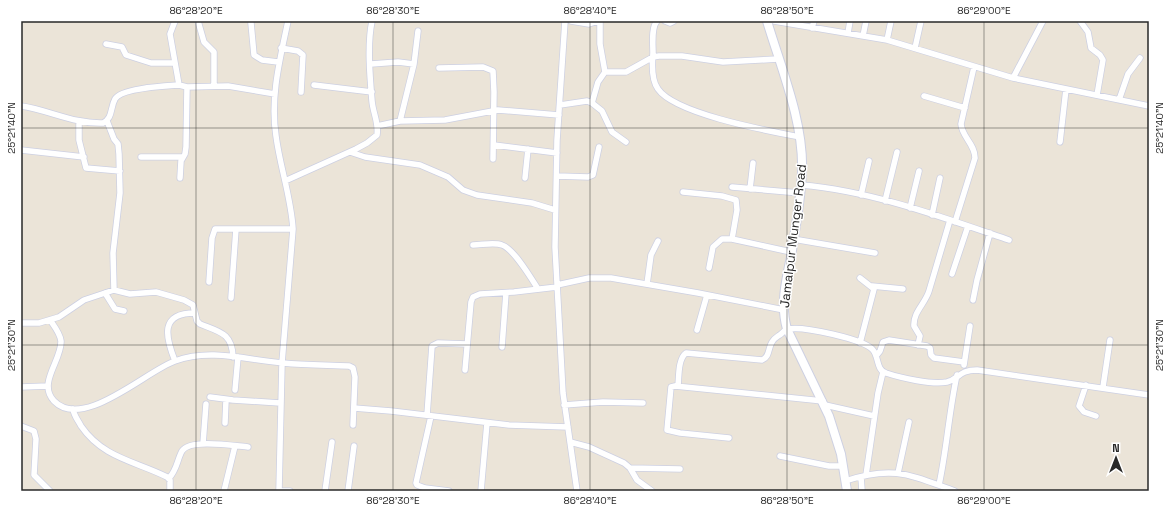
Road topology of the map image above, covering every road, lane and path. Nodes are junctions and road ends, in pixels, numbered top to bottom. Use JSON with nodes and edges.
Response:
{"nodes":[{"id":1,"x":175,"y":21,"type":"edge"},
{"id":2,"x":198,"y":21,"type":"edge"},
{"id":3,"x":288,"y":21,"type":"edge"},
{"id":4,"x":372,"y":21,"type":"edge"},
{"id":5,"x":565,"y":21,"type":"edge"},
{"id":6,"x":571,"y":21,"type":"edge"},
{"id":7,"x":599,"y":21,"type":"edge"},
{"id":8,"x":658,"y":21,"type":"edge"},
{"id":9,"x":665,"y":21,"type":"edge"},
{"id":10,"x":674,"y":21,"type":"edge"},
{"id":11,"x":767,"y":21,"type":"edge"},
{"id":12,"x":774,"y":21,"type":"edge"},
{"id":13,"x":814,"y":21,"type":"edge"},
{"id":14,"x":850,"y":21,"type":"edge"},
{"id":15,"x":866,"y":21,"type":"edge"},
{"id":16,"x":891,"y":21,"type":"edge"},
{"id":17,"x":922,"y":21,"type":"edge"},
{"id":18,"x":1043,"y":21,"type":"edge"},
{"id":19,"x":1080,"y":21,"type":"edge"},
{"id":20,"x":251,"y":23,"type":"dead end"},
{"id":21,"x":812,"y":28,"type":"junction"},
{"id":22,"x":418,"y":31,"type":"dead end"},
{"id":23,"x":848,"y":33,"type":"junction"},
{"id":24,"x":863,"y":36,"type":"junction"},
{"id":25,"x":888,"y":40,"type":"junction"},
{"id":26,"x":106,"y":44,"type":"dead end"},
{"id":27,"x":282,"y":48,"type":"junction"},
{"id":28,"x":915,"y":48,"type":"junction"},
{"id":29,"x":653,"y":57,"type":"junction"},
{"id":30,"x":1140,"y":58,"type":"dead end"},
{"id":31,"x":778,"y":59,"type":"junction"},
{"id":32,"x":278,"y":62,"type":"junction"},
{"id":33,"x":174,"y":63,"type":"junction"},
{"id":34,"x":371,"y":64,"type":"junction"},
{"id":35,"x":414,"y":64,"type":"junction"},
{"id":36,"x":974,"y":67,"type":"junction"},
{"id":37,"x":438,"y":68,"type":"dead end"},
{"id":38,"x":605,"y":72,"type":"junction"},
{"id":39,"x":1013,"y":78,"type":"junction"},
{"id":40,"x":179,"y":85,"type":"junction"},
{"id":41,"x":314,"y":85,"type":"dead end"},
{"id":42,"x":214,"y":86,"type":"junction"},
{"id":43,"x":187,"y":88,"type":"junction"},
{"id":44,"x":1066,"y":88,"type":"junction"},
{"id":45,"x":301,"y":92,"type":"dead end"},
{"id":46,"x":372,"y":92,"type":"junction"},
{"id":47,"x":275,"y":94,"type":"junction"},
{"id":48,"x":1097,"y":95,"type":"junction"},
{"id":49,"x":924,"y":96,"type":"dead end"},
{"id":50,"x":1120,"y":100,"type":"junction"},
{"id":51,"x":592,"y":103,"type":"junction"},
{"id":52,"x":560,"y":105,"type":"junction"},
{"id":53,"x":21,"y":106,"type":"edge"},
{"id":54,"x":1149,"y":106,"type":"edge"},
{"id":55,"x":965,"y":108,"type":"junction"},
{"id":56,"x":493,"y":110,"type":"junction"},
{"id":57,"x":559,"y":114,"type":"junction"},
{"id":58,"x":107,"y":121,"type":"junction"},
{"id":59,"x":400,"y":121,"type":"junction"},
{"id":60,"x":79,"y":122,"type":"junction"},
{"id":61,"x":377,"y":126,"type":"junction"},
{"id":62,"x":800,"y":137,"type":"junction"},
{"id":63,"x":626,"y":142,"type":"dead end"},
{"id":64,"x":1060,"y":142,"type":"dead end"},
{"id":65,"x":494,"y":145,"type":"junction"},
{"id":66,"x":600,"y":147,"type":"dead end"},
{"id":67,"x":528,"y":149,"type":"junction"},
{"id":68,"x":21,"y":150,"type":"edge"},
{"id":69,"x":350,"y":152,"type":"junction"},
{"id":70,"x":897,"y":152,"type":"dead end"},
{"id":71,"x":557,"y":153,"type":"junction"},
{"id":72,"x":84,"y":157,"type":"junction"},
{"id":73,"x":141,"y":157,"type":"dead end"},
{"id":74,"x":183,"y":157,"type":"junction"},
{"id":75,"x":493,"y":159,"type":"dead end"},
{"id":76,"x":869,"y":161,"type":"dead end"},
{"id":77,"x":753,"y":163,"type":"dead end"},
{"id":78,"x":120,"y":171,"type":"junction"},
{"id":79,"x":919,"y":171,"type":"dead end"},
{"id":80,"x":557,"y":176,"type":"junction"},
{"id":81,"x":180,"y":178,"type":"dead end"},
{"id":82,"x":525,"y":178,"type":"dead end"},
{"id":83,"x":940,"y":178,"type":"dead end"},
{"id":84,"x":285,"y":181,"type":"junction"},
{"id":85,"x":732,"y":187,"type":"dead end"},
{"id":86,"x":750,"y":189,"type":"junction"},
{"id":87,"x":801,"y":189,"type":"junction"},
{"id":88,"x":683,"y":192,"type":"dead end"},
{"id":89,"x":861,"y":195,"type":"junction"},
{"id":90,"x":885,"y":201,"type":"junction"},
{"id":91,"x":910,"y":208,"type":"junction"},
{"id":92,"x":555,"y":210,"type":"junction"},
{"id":93,"x":932,"y":215,"type":"junction"},
{"id":94,"x":953,"y":221,"type":"junction"},
{"id":95,"x":968,"y":226,"type":"junction"},
{"id":96,"x":236,"y":229,"type":"junction"},
{"id":97,"x":293,"y":229,"type":"junction"},
{"id":98,"x":990,"y":233,"type":"junction"},
{"id":99,"x":732,"y":239,"type":"junction"},
{"id":100,"x":793,"y":239,"type":"junction"},
{"id":101,"x":1009,"y":240,"type":"dead end"},
{"id":102,"x":658,"y":241,"type":"dead end"},
{"id":103,"x":474,"y":245,"type":"dead end"},
{"id":104,"x":791,"y":252,"type":"junction"},
{"id":105,"x":875,"y":253,"type":"dead end"},
{"id":106,"x":709,"y":268,"type":"dead end"},
{"id":107,"x":952,"y":274,"type":"dead end"},
{"id":108,"x":860,"y":278,"type":"dead end"},
{"id":109,"x":209,"y":282,"type":"dead end"},
{"id":110,"x":647,"y":284,"type":"junction"},
{"id":111,"x":557,"y":286,"type":"junction"},
{"id":112,"x":872,"y":286,"type":"junction"},
{"id":113,"x":538,"y":289,"type":"junction"},
{"id":114,"x":114,"y":290,"type":"junction"},
{"id":115,"x":903,"y":290,"type":"dead end"},
{"id":116,"x":506,"y":292,"type":"junction"},
{"id":117,"x":105,"y":293,"type":"junction"},
{"id":118,"x":707,"y":295,"type":"junction"},
{"id":119,"x":231,"y":298,"type":"dead end"},
{"id":120,"x":974,"y":300,"type":"dead end"},
{"id":121,"x":784,"y":310,"type":"junction"},
{"id":122,"x":124,"y":311,"type":"dead end"},
{"id":123,"x":195,"y":313,"type":"junction"},
{"id":124,"x":50,"y":320,"type":"junction"},
{"id":125,"x":21,"y":323,"type":"edge"},
{"id":126,"x":970,"y":326,"type":"dead end"},
{"id":127,"x":787,"y":329,"type":"junction"},
{"id":128,"x":697,"y":330,"type":"dead end"},
{"id":129,"x":1110,"y":340,"type":"dead end"},
{"id":130,"x":467,"y":344,"type":"junction"},
{"id":131,"x":860,"y":344,"type":"junction"},
{"id":132,"x":918,"y":345,"type":"junction"},
{"id":133,"x":502,"y":347,"type":"dead end"},
{"id":134,"x":876,"y":356,"type":"junction"},
{"id":135,"x":235,"y":357,"type":"junction"},
{"id":136,"x":175,"y":361,"type":"junction"},
{"id":137,"x":964,"y":362,"type":"junction"},
{"id":138,"x":282,"y":363,"type":"junction"},
{"id":139,"x":465,"y":370,"type":"dead end"},
{"id":140,"x":883,"y":372,"type":"junction"},
{"id":141,"x":960,"y":373,"type":"junction"},
{"id":142,"x":1086,"y":385,"type":"junction"},
{"id":143,"x":48,"y":386,"type":"junction"},
{"id":144,"x":678,"y":386,"type":"junction"},
{"id":145,"x":21,"y":387,"type":"edge"},
{"id":146,"x":1103,"y":388,"type":"junction"},
{"id":147,"x":235,"y":390,"type":"dead end"},
{"id":148,"x":1149,"y":395,"type":"edge"},
{"id":149,"x":210,"y":397,"type":"dead end"},
{"id":150,"x":226,"y":400,"type":"junction"},
{"id":151,"x":280,"y":402,"type":"junction"},
{"id":152,"x":643,"y":403,"type":"dead end"},
{"id":153,"x":824,"y":403,"type":"junction"},
{"id":154,"x":206,"y":404,"type":"dead end"},
{"id":155,"x":564,"y":405,"type":"junction"},
{"id":156,"x":354,"y":408,"type":"junction"},
{"id":157,"x":73,"y":409,"type":"junction"},
{"id":158,"x":429,"y":416,"type":"junction"},
{"id":159,"x":874,"y":416,"type":"junction"},
{"id":160,"x":1096,"y":416,"type":"dead end"},
{"id":161,"x":909,"y":422,"type":"dead end"},
{"id":162,"x":225,"y":423,"type":"dead end"},
{"id":163,"x":487,"y":423,"type":"junction"},
{"id":164,"x":353,"y":425,"type":"dead end"},
{"id":165,"x":21,"y":426,"type":"edge"},
{"id":166,"x":568,"y":427,"type":"junction"},
{"id":167,"x":729,"y":438,"type":"dead end"},
{"id":168,"x":332,"y":442,"type":"dead end"},
{"id":169,"x":570,"y":442,"type":"junction"},
{"id":170,"x":203,"y":444,"type":"junction"},
{"id":171,"x":235,"y":446,"type":"junction"},
{"id":172,"x":354,"y":446,"type":"dead end"},
{"id":173,"x":248,"y":447,"type":"dead end"},
{"id":174,"x":780,"y":456,"type":"dead end"},
{"id":175,"x":843,"y":466,"type":"junction"},
{"id":176,"x":630,"y":468,"type":"junction"},
{"id":177,"x":680,"y":469,"type":"dead end"},
{"id":178,"x":898,"y":473,"type":"junction"},
{"id":179,"x":863,"y":476,"type":"junction"},
{"id":180,"x":169,"y":478,"type":"junction"},
{"id":181,"x":845,"y":481,"type":"junction"},
{"id":182,"x":939,"y":485,"type":"junction"},
{"id":183,"x":50,"y":491,"type":"edge"},
{"id":184,"x":170,"y":491,"type":"edge"},
{"id":185,"x":224,"y":491,"type":"edge"},
{"id":186,"x":290,"y":491,"type":"edge"},
{"id":187,"x":324,"y":491,"type":"edge"},
{"id":188,"x":348,"y":491,"type":"edge"},
{"id":189,"x":449,"y":491,"type":"edge"},
{"id":190,"x":481,"y":491,"type":"edge"},
{"id":191,"x":577,"y":491,"type":"edge"},
{"id":192,"x":652,"y":491,"type":"edge"},
{"id":193,"x":847,"y":491,"type":"edge"},
{"id":194,"x":862,"y":491,"type":"edge"},
{"id":195,"x":955,"y":491,"type":"edge"}],
"edges":[{"from":1,"to":33,"type":"street"},
{"from":2,"to":42,"type":"street"},
{"from":3,"to":27,"type":"street"},
{"from":4,"to":34,"type":"street"},
{"from":5,"to":52,"type":"street"},
{"from":6,"to":7,"type":"street"},
{"from":7,"to":38,"type":"street"},
{"from":8,"to":29,"type":"street"},
{"from":9,"to":10,"type":"street"},
{"from":11,"to":31,"type":"street","name":"Jamalpur Munger Road"},
{"from":12,"to":21,"type":"street"},
{"from":13,"to":21,"type":"street"},
{"from":14,"to":23,"type":"street"},
{"from":15,"to":24,"type":"street"},
{"from":16,"to":25,"type":"street"},
{"from":17,"to":28,"type":"street"},
{"from":18,"to":39,"type":"street"},
{"from":19,"to":48,"type":"street"},
{"from":20,"to":32,"type":"street"},
{"from":21,"to":23,"type":"street"},
{"from":22,"to":35,"type":"street"},
{"from":23,"to":24,"type":"street"},
{"from":24,"to":25,"type":"street"},
{"from":25,"to":28,"type":"street"},
{"from":26,"to":33,"type":"street"},
{"from":27,"to":32,"type":"street"},
{"from":27,"to":45,"type":"street"},
{"from":28,"to":36,"type":"street"},
{"from":29,"to":31,"type":"street"},
{"from":29,"to":38,"type":"street"},
{"from":29,"to":62,"type":"street"},
{"from":30,"to":50,"type":"street"},
{"from":31,"to":62,"type":"street","name":"Jamalpur Munger Road"},
{"from":32,"to":47,"type":"street"},
{"from":33,"to":40,"type":"street"},
{"from":34,"to":35,"type":"street"},
{"from":34,"to":46,"type":"street"},
{"from":35,"to":59,"type":"street"},
{"from":36,"to":39,"type":"street"},
{"from":36,"to":55,"type":"street"},
{"from":37,"to":56,"type":"street"},
{"from":38,"to":51,"type":"street"},
{"from":39,"to":44,"type":"street"},
{"from":40,"to":43,"type":"street"},
{"from":40,"to":58,"type":"street"},
{"from":41,"to":46,"type":"street"},
{"from":42,"to":43,"type":"street"},
{"from":42,"to":47,"type":"street"},
{"from":43,"to":74,"type":"street"},
{"from":44,"to":48,"type":"street"},
{"from":44,"to":64,"type":"street"},
{"from":46,"to":61,"type":"street"},
{"from":47,"to":84,"type":"street"},
{"from":48,"to":50,"type":"street"},
{"from":49,"to":55,"type":"street"},
{"from":50,"to":54,"type":"street"},
{"from":51,"to":52,"type":"street"},
{"from":51,"to":63,"type":"street"},
{"from":52,"to":57,"type":"street"},
{"from":53,"to":60,"type":"street"},
{"from":55,"to":94,"type":"street"},
{"from":56,"to":57,"type":"street"},
{"from":56,"to":59,"type":"street"},
{"from":56,"to":65,"type":"street"},
{"from":57,"to":71,"type":"street"},
{"from":58,"to":60,"type":"street"},
{"from":58,"to":78,"type":"street"},
{"from":59,"to":61,"type":"street"},
{"from":60,"to":72,"type":"street"},
{"from":61,"to":69,"type":"street"},
{"from":62,"to":87,"type":"street","name":"Jamalpur Munger Road"},
{"from":65,"to":67,"type":"street"},
{"from":65,"to":75,"type":"street"},
{"from":66,"to":80,"type":"street"},
{"from":67,"to":71,"type":"street"},
{"from":67,"to":82,"type":"street"},
{"from":68,"to":72,"type":"street"},
{"from":69,"to":84,"type":"street"},
{"from":69,"to":92,"type":"street"},
{"from":70,"to":90,"type":"street"},
{"from":71,"to":80,"type":"street"},
{"from":72,"to":78,"type":"street"},
{"from":73,"to":74,"type":"street"},
{"from":74,"to":81,"type":"street"},
{"from":76,"to":89,"type":"street"},
{"from":77,"to":86,"type":"street"},
{"from":78,"to":114,"type":"street"},
{"from":79,"to":91,"type":"street"},
{"from":80,"to":92,"type":"street"},
{"from":83,"to":93,"type":"street"},
{"from":84,"to":97,"type":"street"},
{"from":85,"to":86,"type":"street"},
{"from":86,"to":87,"type":"street"},
{"from":87,"to":89,"type":"street"},
{"from":87,"to":100,"type":"street","name":"Jamalpur Munger Road"},
{"from":88,"to":99,"type":"street"},
{"from":89,"to":90,"type":"street"},
{"from":90,"to":91,"type":"street"},
{"from":91,"to":93,"type":"street"},
{"from":92,"to":111,"type":"street"},
{"from":93,"to":94,"type":"street"},
{"from":94,"to":95,"type":"street"},
{"from":94,"to":132,"type":"street"},
{"from":95,"to":98,"type":"street"},
{"from":95,"to":107,"type":"street"},
{"from":96,"to":97,"type":"street"},
{"from":96,"to":109,"type":"street"},
{"from":96,"to":119,"type":"street"},
{"from":97,"to":138,"type":"street"},
{"from":98,"to":101,"type":"street"},
{"from":98,"to":120,"type":"street"},
{"from":99,"to":104,"type":"street"},
{"from":99,"to":106,"type":"street"},
{"from":100,"to":104,"type":"street","name":"Jamalpur Munger Road"},
{"from":100,"to":105,"type":"street"},
{"from":102,"to":110,"type":"street"},
{"from":103,"to":113,"type":"street"},
{"from":104,"to":121,"type":"street","name":"Jamalpur Munger Road"},
{"from":108,"to":112,"type":"street"},
{"from":110,"to":111,"type":"street"},
{"from":110,"to":118,"type":"street"},
{"from":111,"to":113,"type":"street"},
{"from":111,"to":155,"type":"street"},
{"from":112,"to":115,"type":"street"},
{"from":112,"to":131,"type":"street"},
{"from":113,"to":116,"type":"street"},
{"from":114,"to":117,"type":"street"},
{"from":114,"to":123,"type":"street"},
{"from":116,"to":130,"type":"street"},
{"from":116,"to":133,"type":"street"},
{"from":117,"to":122,"type":"street"},
{"from":117,"to":124,"type":"street"},
{"from":118,"to":121,"type":"street"},
{"from":118,"to":128,"type":"street"},
{"from":121,"to":127,"type":"street","name":"Jamalpur Munger Road"},
{"from":123,"to":135,"type":"street"},
{"from":123,"to":136,"type":"street"},
{"from":124,"to":125,"type":"street"},
{"from":124,"to":143,"type":"street"},
{"from":126,"to":137,"type":"street"},
{"from":127,"to":131,"type":"street"},
{"from":127,"to":144,"type":"street"},
{"from":127,"to":153,"type":"street","name":"Jamalpur Munger Road"},
{"from":129,"to":146,"type":"street"},
{"from":130,"to":139,"type":"street"},
{"from":130,"to":158,"type":"street"},
{"from":131,"to":134,"type":"street"},
{"from":132,"to":134,"type":"street"},
{"from":132,"to":137,"type":"street"},
{"from":134,"to":140,"type":"street"},
{"from":135,"to":136,"type":"street"},
{"from":135,"to":138,"type":"street"},
{"from":135,"to":147,"type":"street"},
{"from":136,"to":157,"type":"street"},
{"from":137,"to":141,"type":"street"},
{"from":138,"to":151,"type":"street"},
{"from":138,"to":156,"type":"street"},
{"from":140,"to":141,"type":"street"},
{"from":140,"to":159,"type":"street"},
{"from":141,"to":142,"type":"street"},
{"from":141,"to":182,"type":"street"},
{"from":142,"to":146,"type":"street"},
{"from":142,"to":160,"type":"street"},
{"from":143,"to":145,"type":"street"},
{"from":143,"to":157,"type":"street"},
{"from":144,"to":153,"type":"street"},
{"from":144,"to":167,"type":"street"},
{"from":146,"to":148,"type":"street"},
{"from":149,"to":150,"type":"street"},
{"from":150,"to":151,"type":"street"},
{"from":150,"to":162,"type":"street"},
{"from":151,"to":186,"type":"street"},
{"from":152,"to":155,"type":"street"},
{"from":153,"to":159,"type":"street"},
{"from":153,"to":175,"type":"street","name":"Jamalpur Munger Road"},
{"from":154,"to":170,"type":"street"},
{"from":155,"to":166,"type":"street"},
{"from":156,"to":158,"type":"street"},
{"from":156,"to":164,"type":"street"},
{"from":157,"to":180,"type":"street"},
{"from":158,"to":163,"type":"street"},
{"from":158,"to":189,"type":"street"},
{"from":159,"to":179,"type":"street"},
{"from":161,"to":178,"type":"street"},
{"from":163,"to":166,"type":"street"},
{"from":163,"to":190,"type":"street"},
{"from":165,"to":183,"type":"street"},
{"from":166,"to":169,"type":"street"},
{"from":168,"to":187,"type":"street"},
{"from":169,"to":176,"type":"street"},
{"from":169,"to":191,"type":"street"},
{"from":170,"to":171,"type":"street"},
{"from":170,"to":180,"type":"street"},
{"from":171,"to":173,"type":"street"},
{"from":171,"to":185,"type":"street"},
{"from":172,"to":188,"type":"street"},
{"from":174,"to":175,"type":"street"},
{"from":175,"to":181,"type":"street","name":"Jamalpur Munger Road"},
{"from":176,"to":177,"type":"street"},
{"from":176,"to":192,"type":"street"},
{"from":178,"to":179,"type":"street"},
{"from":178,"to":182,"type":"street"},
{"from":179,"to":181,"type":"street"},
{"from":179,"to":194,"type":"street"},
{"from":180,"to":184,"type":"street"},
{"from":181,"to":193,"type":"street","name":"Jamalpur Munger Road"},
{"from":182,"to":195,"type":"street"}]}
